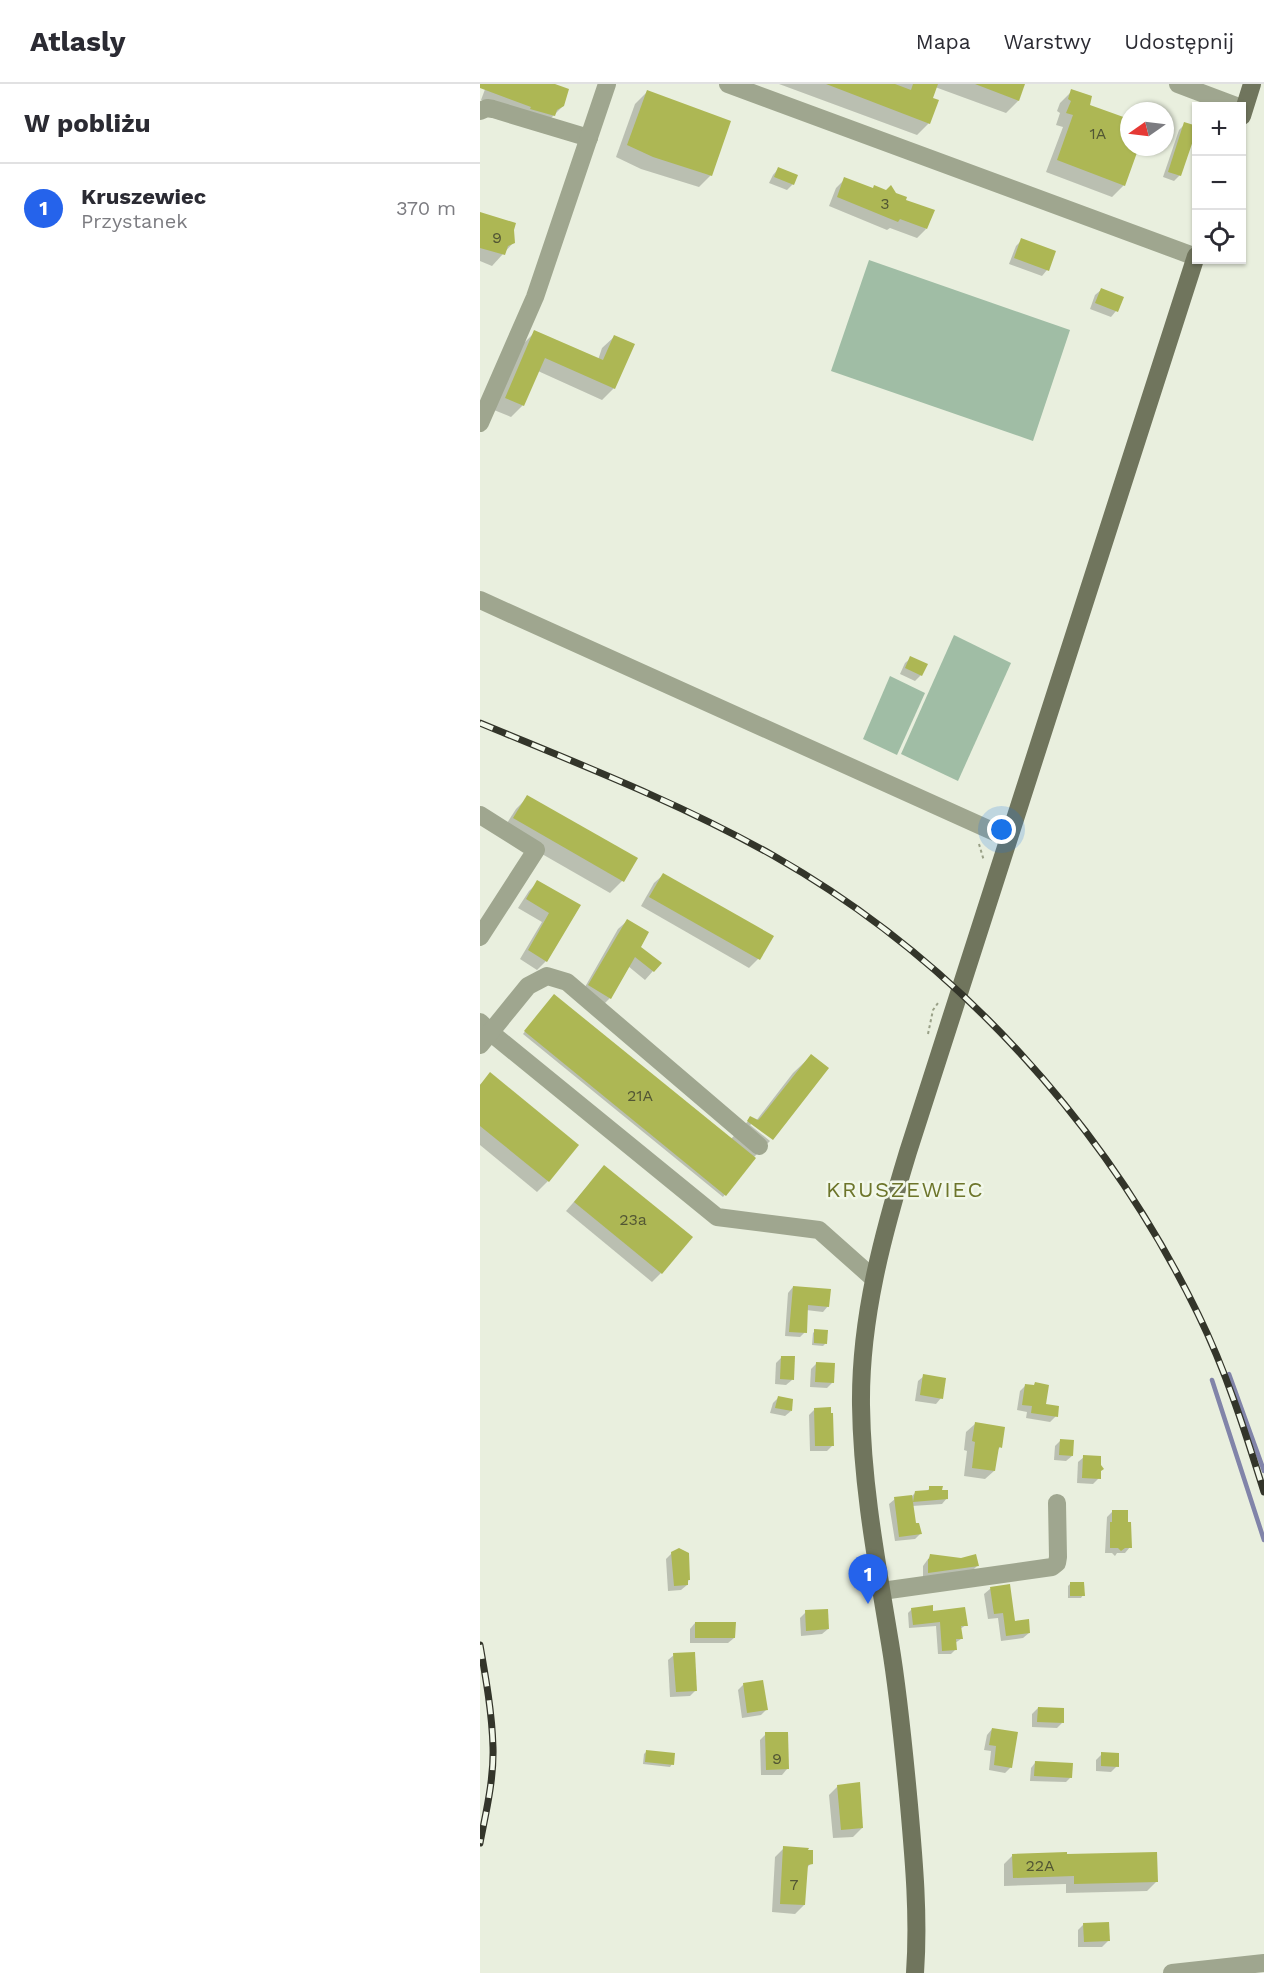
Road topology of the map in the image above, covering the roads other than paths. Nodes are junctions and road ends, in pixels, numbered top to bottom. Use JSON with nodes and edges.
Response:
{"nodes":[{"id":1,"x":607,"y":84,"type":"edge"},
{"id":2,"x":728,"y":84,"type":"edge"},
{"id":3,"x":1178,"y":84,"type":"edge"},
{"id":4,"x":1252,"y":84,"type":"edge"},
{"id":5,"x":1222,"y":102,"type":"edge"},
{"id":6,"x":1244,"y":102,"type":"edge"},
{"id":7,"x":480,"y":111,"type":"edge"},
{"id":8,"x":589,"y":138,"type":"junction"},
{"id":9,"x":1192,"y":256,"type":"edge"},
{"id":10,"x":1194,"y":264,"type":"edge"},
{"id":11,"x":480,"y":423,"type":"edge"},
{"id":12,"x":480,"y":600,"type":"edge"},
{"id":13,"x":480,"y":815,"type":"edge"},
{"id":14,"x":1008,"y":838,"type":"junction"},
{"id":15,"x":480,"y":937,"type":"edge"},
{"id":16,"x":483,"y":1033,"type":"edge"},
{"id":17,"x":759,"y":1146,"type":"dead end"},
{"id":18,"x":873,"y":1278,"type":"junction"},
{"id":19,"x":1057,"y":1503,"type":"dead end"},
{"id":20,"x":882,"y":1591,"type":"junction"},
{"id":21,"x":1264,"y":1963,"type":"edge"},
{"id":22,"x":915,"y":1973,"type":"edge"},
{"id":23,"x":1172,"y":1973,"type":"edge"}],
"edges":[{"from":1,"to":8,"type":"street"},
{"from":2,"to":9,"type":"street"},
{"from":3,"to":5,"type":"street"},
{"from":4,"to":6,"type":"main road"},
{"from":7,"to":8,"type":"street"},
{"from":8,"to":11,"type":"street"},
{"from":10,"to":14,"type":"main road"},
{"from":12,"to":14,"type":"street"},
{"from":13,"to":15,"type":"street"},
{"from":14,"to":18,"type":"main road"},
{"from":16,"to":17,"type":"street"},
{"from":16,"to":18,"type":"street"},
{"from":18,"to":20,"type":"main road"},
{"from":19,"to":20,"type":"street"},
{"from":20,"to":22,"type":"main road"},
{"from":21,"to":23,"type":"street"}]}
